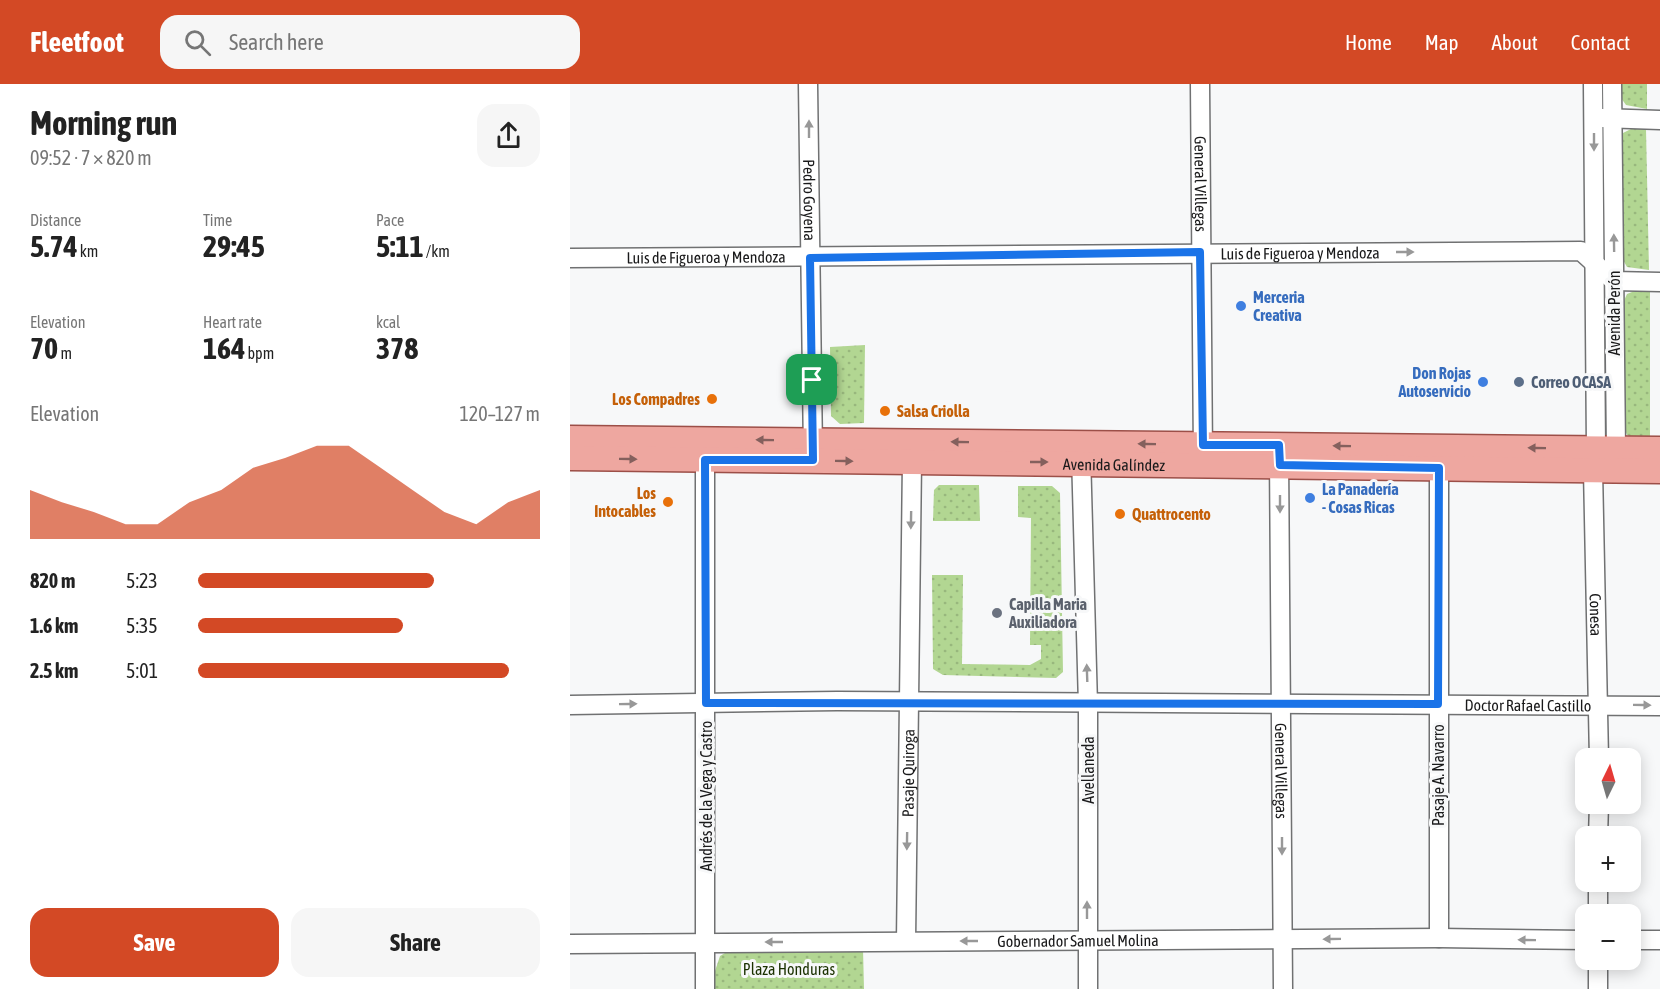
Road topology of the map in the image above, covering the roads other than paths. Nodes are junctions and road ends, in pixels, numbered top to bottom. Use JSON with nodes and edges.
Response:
{"nodes":[{"id":1,"x":808,"y":84,"type":"edge"},
{"id":2,"x":1200,"y":84,"type":"edge"},
{"id":3,"x":1593,"y":84,"type":"edge"},
{"id":4,"x":1612,"y":84,"type":"edge"},
{"id":5,"x":1593,"y":118,"type":"junction"},
{"id":6,"x":1613,"y":118,"type":"junction"},
{"id":7,"x":1660,"y":120,"type":"edge"},
{"id":8,"x":1200,"y":252,"type":"junction"},
{"id":9,"x":570,"y":258,"type":"edge"},
{"id":10,"x":810,"y":258,"type":"junction"},
{"id":11,"x":1594,"y":264,"type":"junction"},
{"id":12,"x":1614,"y":281,"type":"junction"},
{"id":13,"x":1660,"y":282,"type":"edge"},
{"id":14,"x":570,"y":438,"type":"edge"},
{"id":15,"x":1660,"y":449,"type":"edge"},
{"id":16,"x":813,"y":450,"type":"junction"},
{"id":17,"x":1081,"y":453,"type":"junction"},
{"id":18,"x":1203,"y":455,"type":"junction"},
{"id":19,"x":1279,"y":455,"type":"junction"},
{"id":20,"x":1602,"y":456,"type":"junction"},
{"id":21,"x":570,"y":458,"type":"edge"},
{"id":22,"x":705,"y":460,"type":"junction"},
{"id":23,"x":912,"y":461,"type":"junction"},
{"id":24,"x":1439,"y":468,"type":"junction"},
{"id":25,"x":1660,"y":471,"type":"edge"},
{"id":26,"x":909,"y":702,"type":"junction"},
{"id":27,"x":706,"y":703,"type":"junction"},
{"id":28,"x":1281,"y":704,"type":"junction"},
{"id":29,"x":1438,"y":704,"type":"junction"},
{"id":30,"x":1599,"y":704,"type":"junction"},
{"id":31,"x":570,"y":705,"type":"edge"},
{"id":32,"x":1088,"y":705,"type":"junction"},
{"id":33,"x":1660,"y":706,"type":"edge"},
{"id":34,"x":1599,"y":748,"type":"edge"},
{"id":35,"x":1439,"y":939,"type":"junction"},
{"id":36,"x":1283,"y":940,"type":"junction"},
{"id":37,"x":1575,"y":940,"type":"edge"},
{"id":38,"x":1641,"y":940,"type":"edge"},
{"id":39,"x":1660,"y":940,"type":"edge"},
{"id":40,"x":906,"y":941,"type":"junction"},
{"id":41,"x":1087,"y":941,"type":"junction"},
{"id":42,"x":705,"y":943,"type":"junction"},
{"id":43,"x":570,"y":944,"type":"edge"},
{"id":44,"x":1598,"y":970,"type":"edge"},
{"id":45,"x":705,"y":989,"type":"edge"},
{"id":46,"x":1088,"y":989,"type":"edge"},
{"id":47,"x":1283,"y":989,"type":"edge"},
{"id":48,"x":1598,"y":989,"type":"edge"}],
"edges":[{"from":10,"to":1,"type":"street","name":"Pedro Goyena","one_way":true},
{"from":2,"to":8,"type":"street","name":"General Villegas"},
{"from":3,"to":5,"type":"street","name":"Avenida Perón"},
{"from":4,"to":6,"type":"street","name":"Avenida Perón"},
{"from":5,"to":6,"type":"street"},
{"from":5,"to":11,"type":"street","name":"Avenida Perón","one_way":true},
{"from":6,"to":7,"type":"street"},
{"from":12,"to":6,"type":"street","name":"Avenida Perón","one_way":true},
{"from":8,"to":10,"type":"street","name":"Luis de Figueroa y Mendoza"},
{"from":8,"to":11,"type":"street","name":"Luis de Figueroa y Mendoza","one_way":true},
{"from":8,"to":18,"type":"street","name":"General Villegas"},
{"from":9,"to":10,"type":"street","name":"Luis de Figueroa y Mendoza"},
{"from":10,"to":16,"type":"street","name":"Pedro Goyena"},
{"from":11,"to":12,"type":"street","name":"Luis de Figueroa y Mendoza"},
{"from":11,"to":20,"type":"street","name":"Avenida Perón"},
{"from":12,"to":13,"type":"street"},
{"from":12,"to":20,"type":"street","name":"Avenida Perón"},
{"from":16,"to":14,"type":"main road","name":"Avenida Galíndez","one_way":true},
{"from":15,"to":20,"type":"main road","name":"Avenida Galíndez"},
{"from":17,"to":16,"type":"main road","name":"Avenida Galíndez","one_way":true},
{"from":16,"to":22,"type":"main road","name":"Avenida Galíndez"},
{"from":16,"to":23,"type":"main road","name":"Avenida Galíndez","one_way":true},
{"from":17,"to":18,"type":"main road","name":"Avenida Galíndez"},
{"from":23,"to":17,"type":"main road","name":"Avenida Galíndez","one_way":true},
{"from":32,"to":17,"type":"street","name":"Avellaneda","one_way":true},
{"from":18,"to":19,"type":"main road","name":"Avenida Galíndez"},
{"from":20,"to":19,"type":"main road","name":"Avenida Galíndez","one_way":true},
{"from":19,"to":24,"type":"main road","name":"Avenida Galíndez"},
{"from":19,"to":28,"type":"street","name":"General Villegas","one_way":true},
{"from":20,"to":24,"type":"main road","name":"Avenida Galíndez"},
{"from":20,"to":25,"type":"main road","name":"Avenida Galíndez"},
{"from":20,"to":30,"type":"street","name":"Conesa"},
{"from":21,"to":22,"type":"main road","name":"Avenida Galíndez","one_way":true},
{"from":22,"to":27,"type":"street","name":"Andrés de la Vega y Castro"},
{"from":23,"to":26,"type":"street","name":"Pasaje Quiroga","one_way":true},
{"from":24,"to":29,"type":"street","name":"Pasaje A. Navarro"},
{"from":26,"to":27,"type":"street","name":"Doctor Rafael Castillo"},
{"from":26,"to":32,"type":"street","name":"Doctor Rafael Castillo"},
{"from":26,"to":40,"type":"street","name":"Pasaje Quiroga","one_way":true},
{"from":31,"to":27,"type":"street","name":"Doctor Rafael Castillo","one_way":true},
{"from":27,"to":42,"type":"street","name":"Andrés de la Vega y Castro"},
{"from":28,"to":29,"type":"street","name":"Doctor Rafael Castillo"},
{"from":28,"to":32,"type":"street","name":"Doctor Rafael Castillo"},
{"from":28,"to":36,"type":"street","name":"General Villegas","one_way":true},
{"from":29,"to":30,"type":"street","name":"Doctor Rafael Castillo"},
{"from":29,"to":35,"type":"street","name":"Pasaje A. Navarro"},
{"from":30,"to":33,"type":"street","name":"Doctor Rafael Castillo","one_way":true},
{"from":30,"to":34,"type":"street","name":"Conesa"},
{"from":41,"to":32,"type":"street","name":"Avellaneda","one_way":true},
{"from":35,"to":36,"type":"street","name":"Gobernador Samuel Molina","one_way":true},
{"from":37,"to":35,"type":"street","name":"Gobernador Samuel Molina","one_way":true},
{"from":36,"to":41,"type":"street","name":"Gobernador Samuel Molina"},
{"from":36,"to":47,"type":"street","name":"General Villegas"},
{"from":38,"to":39,"type":"street"},
{"from":41,"to":40,"type":"street","name":"Gobernador Samuel Molina","one_way":true},
{"from":40,"to":42,"type":"street","name":"Gobernador Samuel Molina","one_way":true},
{"from":41,"to":46,"type":"street","name":"Avellaneda"},
{"from":42,"to":43,"type":"street","name":"Gobernador Samuel Molina"},
{"from":42,"to":45,"type":"street","name":"Andrés de la Vega y Castro"},
{"from":44,"to":48,"type":"street"}]}
